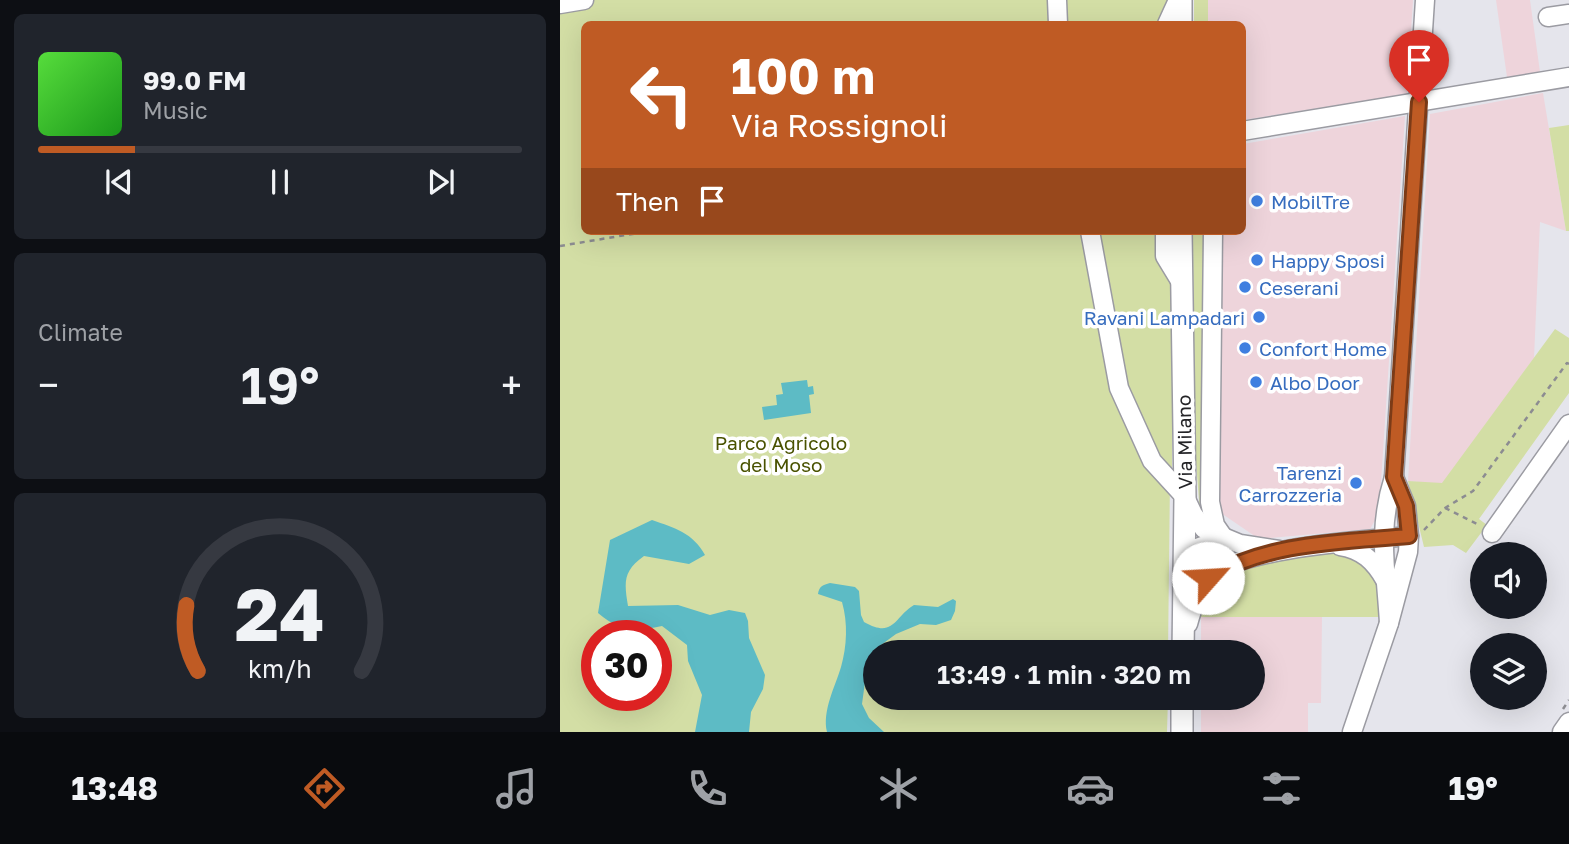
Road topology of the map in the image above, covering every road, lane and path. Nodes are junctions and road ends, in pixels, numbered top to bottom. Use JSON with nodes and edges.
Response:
{"nodes":[{"id":1,"x":584,"y":0,"type":"edge"},
{"id":2,"x":1057,"y":0,"type":"edge"},
{"id":3,"x":1180,"y":0,"type":"edge"},
{"id":4,"x":1425,"y":0,"type":"edge"},
{"id":5,"x":560,"y":4,"type":"edge"},
{"id":6,"x":1569,"y":14,"type":"edge"},
{"id":7,"x":1548,"y":17,"type":"dead end"},
{"id":8,"x":1058,"y":21,"type":"edge"},
{"id":9,"x":1169,"y":21,"type":"edge"},
{"id":10,"x":1181,"y":21,"type":"edge"},
{"id":11,"x":1569,"y":77,"type":"edge"},
{"id":12,"x":1419,"y":102,"type":"junction"},
{"id":13,"x":1246,"y":130,"type":"edge"},
{"id":14,"x":626,"y":235,"type":"edge"},
{"id":15,"x":1091,"y":235,"type":"edge"},
{"id":16,"x":1165,"y":235,"type":"edge"},
{"id":17,"x":1181,"y":235,"type":"edge"},
{"id":18,"x":1213,"y":235,"type":"edge"},
{"id":19,"x":560,"y":246,"type":"edge"},
{"id":20,"x":1182,"y":285,"type":"junction"},
{"id":21,"x":1569,"y":364,"type":"edge"},
{"id":22,"x":1569,"y":424,"type":"edge"},
{"id":23,"x":1394,"y":477,"type":"junction"},
{"id":24,"x":1185,"y":497,"type":"junction"},
{"id":25,"x":1445,"y":508,"type":"junction"},
{"id":26,"x":1492,"y":533,"type":"joint"},
{"id":27,"x":1409,"y":536,"type":"junction"},
{"id":28,"x":1224,"y":538,"type":"junction"},
{"id":29,"x":1382,"y":539,"type":"junction"},
{"id":30,"x":1323,"y":545,"type":"junction"},
{"id":31,"x":1279,"y":550,"type":"junction"},
{"id":32,"x":1185,"y":558,"type":"junction"},
{"id":33,"x":1223,"y":569,"type":"junction"},
{"id":34,"x":1387,"y":582,"type":"junction"},
{"id":35,"x":1390,"y":623,"type":"junction"},
{"id":36,"x":1183,"y":640,"type":"edge"},
{"id":37,"x":1185,"y":640,"type":"edge"},
{"id":38,"x":1182,"y":710,"type":"edge"},
{"id":39,"x":1569,"y":722,"type":"edge"},
{"id":40,"x":1182,"y":732,"type":"edge"},
{"id":41,"x":1352,"y":732,"type":"edge"},
{"id":42,"x":1562,"y":732,"type":"edge"}],
"edges":[{"from":1,"to":5,"type":"street"},
{"from":2,"to":8,"type":"street"},
{"from":3,"to":9,"type":"street"},
{"from":3,"to":10,"type":"main road"},
{"from":4,"to":12,"type":"street"},
{"from":6,"to":7,"type":"street"},
{"from":11,"to":12,"type":"street"},
{"from":12,"to":13,"type":"street"},
{"from":12,"to":23,"type":"street"},
{"from":14,"to":19,"type":"path"},
{"from":15,"to":24,"type":"street"},
{"from":16,"to":20,"type":"street"},
{"from":17,"to":20,"type":"main road","name":"Via Milano"},
{"from":18,"to":28,"type":"street"},
{"from":20,"to":24,"type":"main road","name":"Via Milano"},
{"from":21,"to":25,"type":"path"},
{"from":22,"to":26,"type":"street"},
{"from":23,"to":27,"type":"street"},
{"from":23,"to":29,"type":"street"},
{"from":24,"to":28,"type":"street"},
{"from":24,"to":32,"type":"main road","name":"Via Milano"},
{"from":25,"to":26,"type":"path"},
{"from":25,"to":27,"type":"path"},
{"from":27,"to":29,"type":"street"},
{"from":27,"to":35,"type":"street"},
{"from":28,"to":31,"type":"street"},
{"from":28,"to":32,"type":"street"},
{"from":29,"to":30,"type":"street"},
{"from":29,"to":34,"type":"street"},
{"from":30,"to":31,"type":"street"},
{"from":30,"to":34,"type":"street"},
{"from":31,"to":33,"type":"street"},
{"from":32,"to":33,"type":"street"},
{"from":32,"to":36,"type":"main road","name":"Via Milano"},
{"from":33,"to":37,"type":"street"},
{"from":34,"to":35,"type":"street"},
{"from":35,"to":41,"type":"street"},
{"from":38,"to":40,"type":"main road"},
{"from":39,"to":42,"type":"street"}]}
